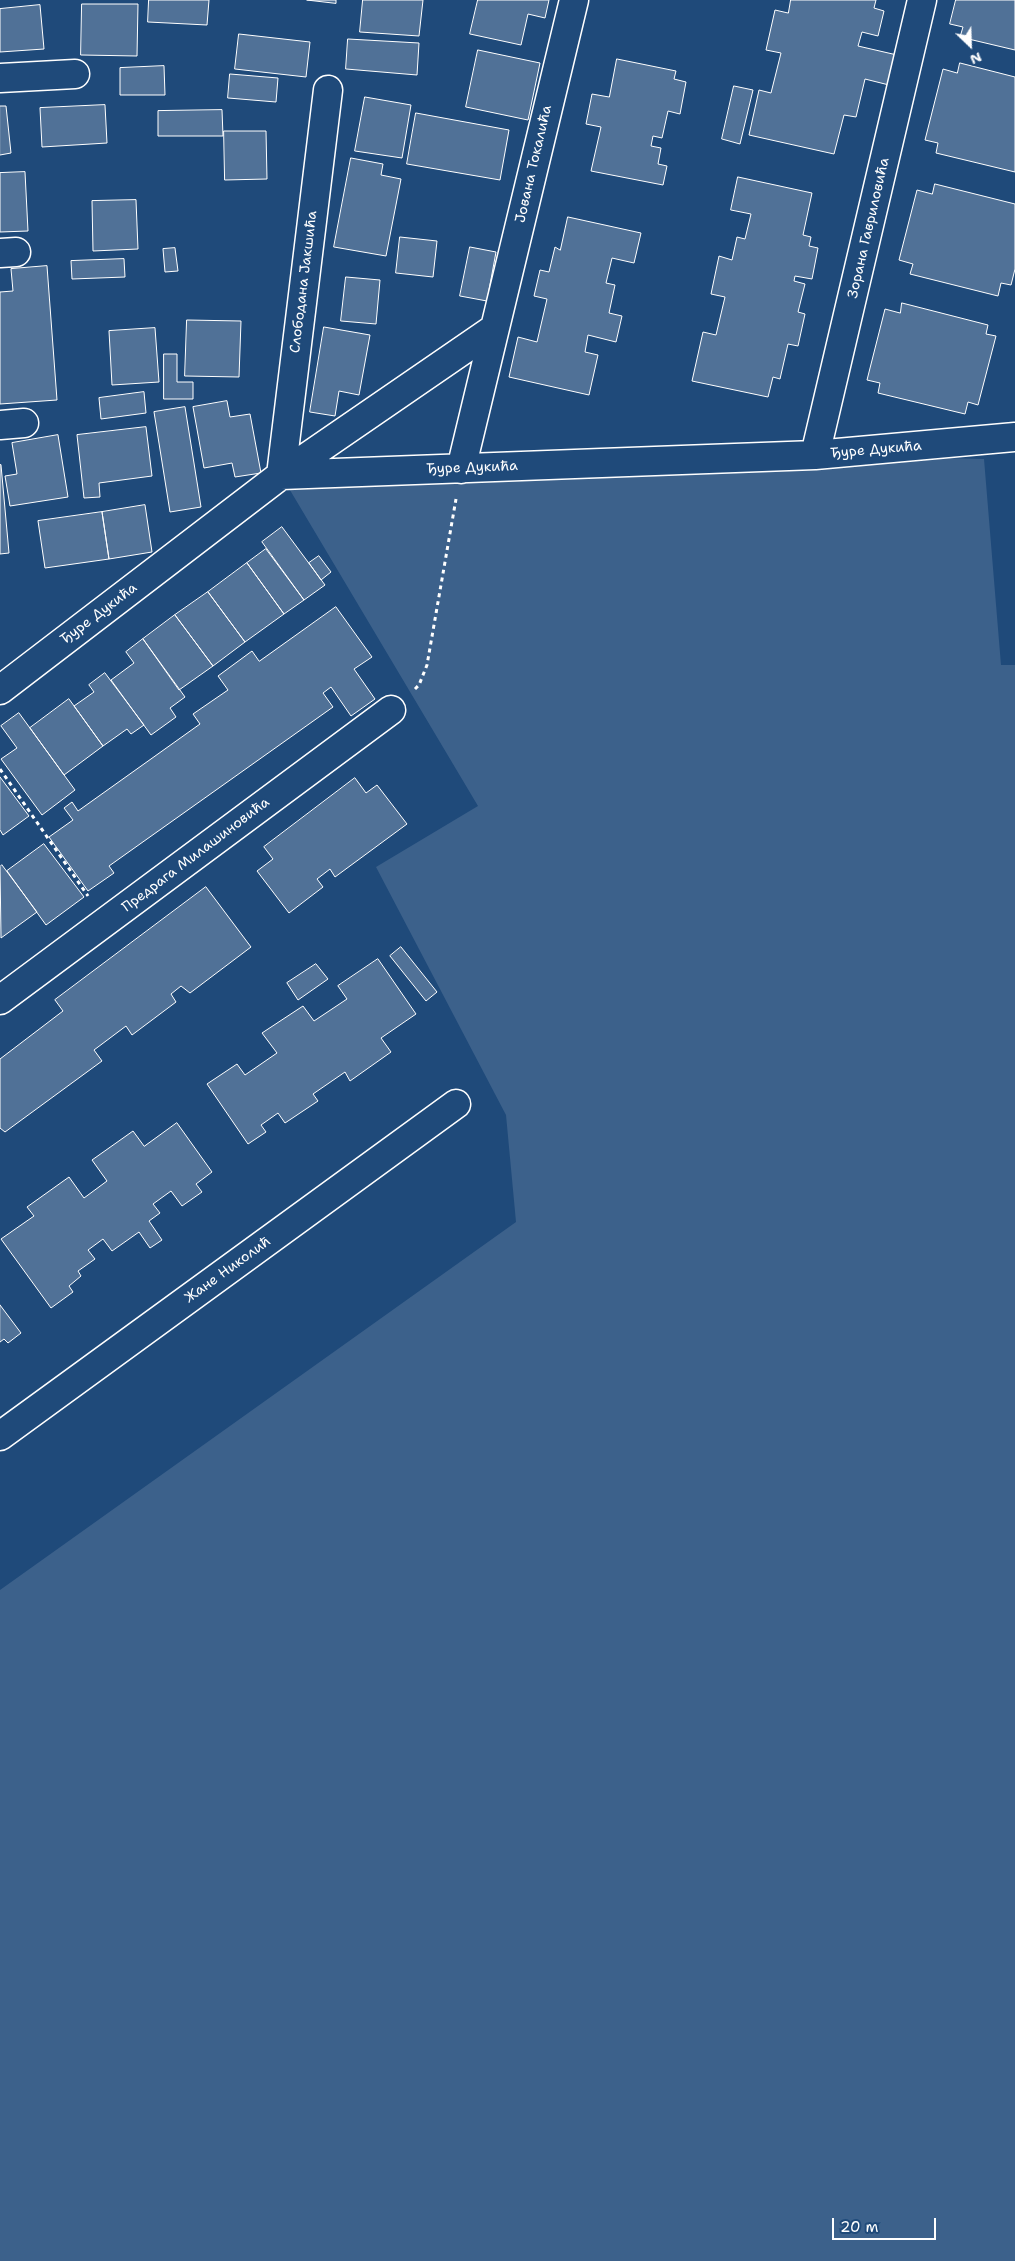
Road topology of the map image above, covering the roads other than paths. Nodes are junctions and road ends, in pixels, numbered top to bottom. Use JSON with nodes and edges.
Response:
{"nodes":[{"id":1,"x":574,"y":0,"type":"edge"},
{"id":2,"x":922,"y":0,"type":"edge"},
{"id":3,"x":75,"y":74,"type":"dead end"},
{"id":4,"x":0,"y":78,"type":"edge"},
{"id":5,"x":328,"y":90,"type":"dead end"},
{"id":6,"x":495,"y":328,"type":"junction"},
{"id":7,"x":1014,"y":435,"type":"edge"},
{"id":8,"x":815,"y":455,"type":"junction"},
{"id":9,"x":461,"y":469,"type":"junction"},
{"id":10,"x":281,"y":475,"type":"junction"},
{"id":11,"x":0,"y":690,"type":"edge"},
{"id":12,"x":391,"y":710,"type":"road end"},
{"id":13,"x":0,"y":1000,"type":"edge"},
{"id":14,"x":456,"y":1104,"type":"dead end"},
{"id":15,"x":0,"y":1436,"type":"edge"}],
"edges":[{"from":1,"to":6,"type":"street","name":"Јована Токалића"},
{"from":2,"to":8,"type":"street","name":"Зорана Гавриловића"},
{"from":3,"to":4,"type":"street"},
{"from":5,"to":10,"type":"street","name":"Слободана Јакшића"},
{"from":6,"to":9,"type":"street","name":"Јована Токалића"},
{"from":6,"to":10,"type":"street"},
{"from":7,"to":8,"type":"street","name":"Ђуре Дукића"},
{"from":8,"to":9,"type":"street","name":"Ђуре Дукића"},
{"from":9,"to":10,"type":"street","name":"Ђуре Дукића"},
{"from":10,"to":11,"type":"street","name":"Ђуре Дукића"},
{"from":12,"to":13,"type":"street","name":"Предрага Милашиновића"},
{"from":14,"to":15,"type":"street","name":"Жане Николић"}]}
